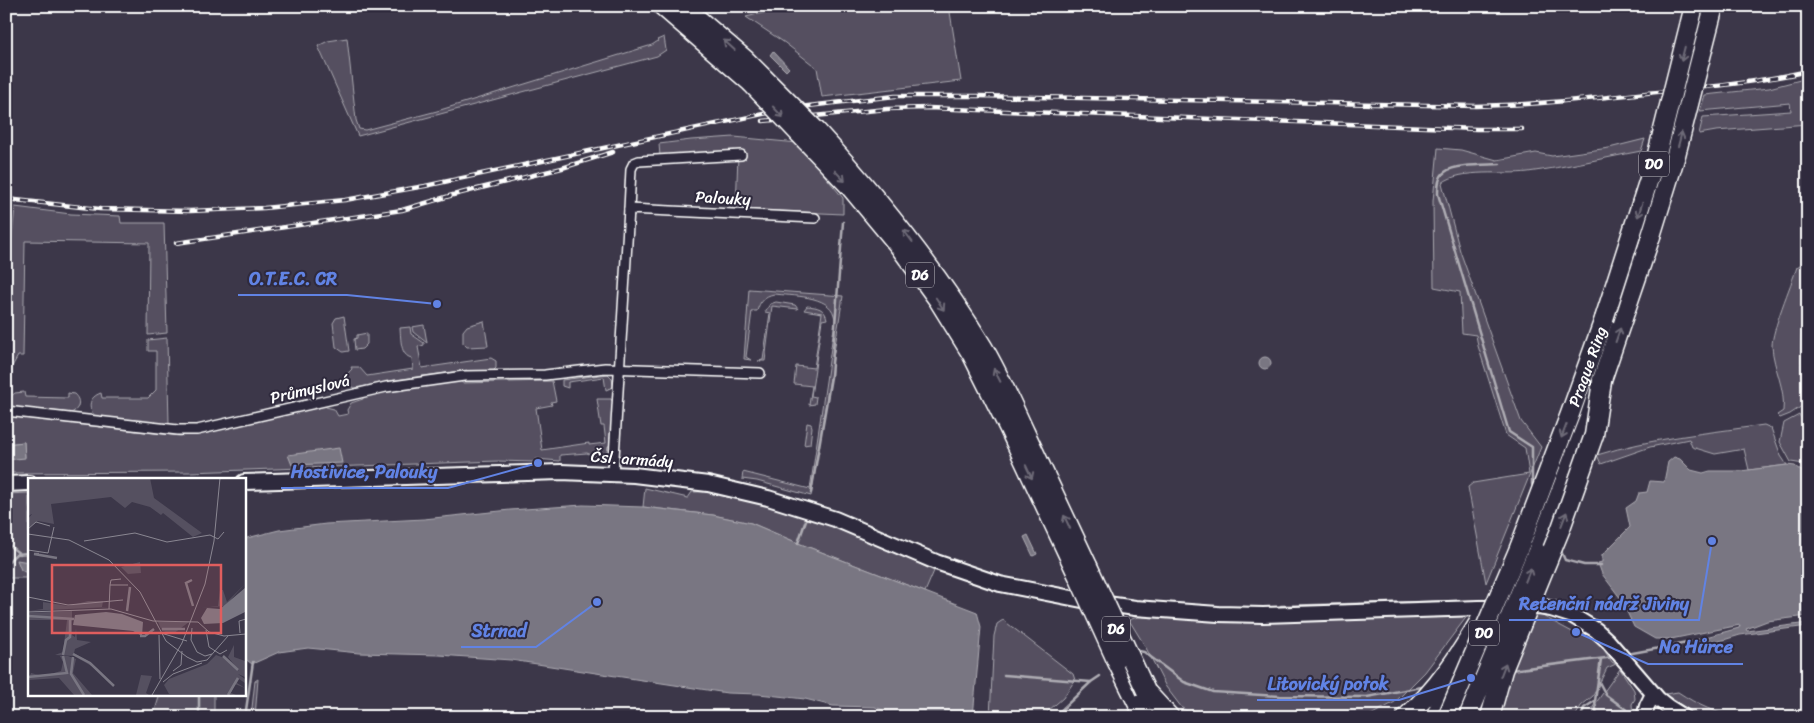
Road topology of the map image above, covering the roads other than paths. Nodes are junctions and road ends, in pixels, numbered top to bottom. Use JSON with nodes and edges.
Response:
{"nodes":[{"id":1,"x":662,"y":6,"type":"edge"},
{"id":2,"x":683,"y":6,"type":"edge"},
{"id":3,"x":1694,"y":6,"type":"edge"},
{"id":4,"x":1714,"y":6,"type":"edge"},
{"id":5,"x":758,"y":81,"type":"junction"},
{"id":6,"x":741,"y":155,"type":"dead end"},
{"id":7,"x":629,"y":209,"type":"junction"},
{"id":8,"x":815,"y":218,"type":"dead end"},
{"id":9,"x":620,"y":369,"type":"junction"},
{"id":10,"x":760,"y":374,"type":"dead end"},
{"id":11,"x":1602,"y":381,"type":"junction"},
{"id":12,"x":6,"y":411,"type":"edge"},
{"id":13,"x":613,"y":474,"type":"junction"},
{"id":14,"x":245,"y":482,"type":"edge"},
{"id":15,"x":28,"y":483,"type":"edge"},
{"id":16,"x":6,"y":484,"type":"edge"},
{"id":17,"x":1518,"y":548,"type":"junction"},
{"id":18,"x":1082,"y":569,"type":"junction"},
{"id":19,"x":1480,"y":620,"type":"junction"},
{"id":20,"x":1653,"y":694,"type":"junction"},
{"id":21,"x":1136,"y":695,"type":"junction"},
{"id":22,"x":1136,"y":717,"type":"edge"},
{"id":23,"x":1144,"y":717,"type":"edge"},
{"id":24,"x":1159,"y":717,"type":"edge"},
{"id":25,"x":1170,"y":717,"type":"edge"},
{"id":26,"x":1406,"y":717,"type":"edge"},
{"id":27,"x":1435,"y":717,"type":"edge"},
{"id":28,"x":1447,"y":717,"type":"edge"},
{"id":29,"x":1468,"y":717,"type":"edge"},
{"id":30,"x":1490,"y":717,"type":"edge"},
{"id":31,"x":1644,"y":717,"type":"edge"},
{"id":32,"x":1684,"y":717,"type":"edge"}],
"edges":[{"from":1,"to":5,"type":"highway","number":"D6"},
{"from":5,"to":2,"type":"highway","number":"D6","one_way":true},
{"from":3,"to":17,"type":"highway","name":"Prague Ring","number":"D0","one_way":true,"bridge":true},
{"from":11,"to":4,"type":"highway","name":"Prague Ring","number":"D0","one_way":true,"bridge":true},
{"from":5,"to":18,"type":"highway","number":"D6","bridge":true},
{"from":6,"to":7,"type":"street"},
{"from":7,"to":8,"type":"street","name":"Palouky"},
{"from":7,"to":9,"type":"street"},
{"from":9,"to":10,"type":"street"},
{"from":9,"to":12,"type":"street","name":"Průmyslová"},
{"from":9,"to":13,"type":"street"},
{"from":29,"to":11,"type":"highway","name":"Prague Ring","number":"D0","one_way":true,"bridge":true},
{"from":30,"to":11,"type":"highway","one_way":true,"bridge":true},
{"from":13,"to":14,"type":"main road","name":"Čsl. armády"},
{"from":13,"to":20,"type":"main road","name":"Čsl. armády"},
{"from":15,"to":16,"type":"main road"},
{"from":17,"to":19,"type":"highway","bridge":true},
{"from":17,"to":28,"type":"highway","name":"Prague Ring","number":"D0","bridge":true},
{"from":18,"to":21,"type":"highway","number":"D6","bridge":true},
{"from":18,"to":21,"type":"highway","number":"D6","bridge":true},
{"from":19,"to":26,"type":"highway"},
{"from":19,"to":27,"type":"highway"},
{"from":20,"to":31,"type":"main road"},
{"from":20,"to":32,"type":"main road","name":"Čsl. armády"},
{"from":21,"to":22,"type":"highway"},
{"from":21,"to":23,"type":"highway","number":"D6"},
{"from":21,"to":24,"type":"highway","number":"D6"},
{"from":21,"to":25,"type":"highway"}]}
